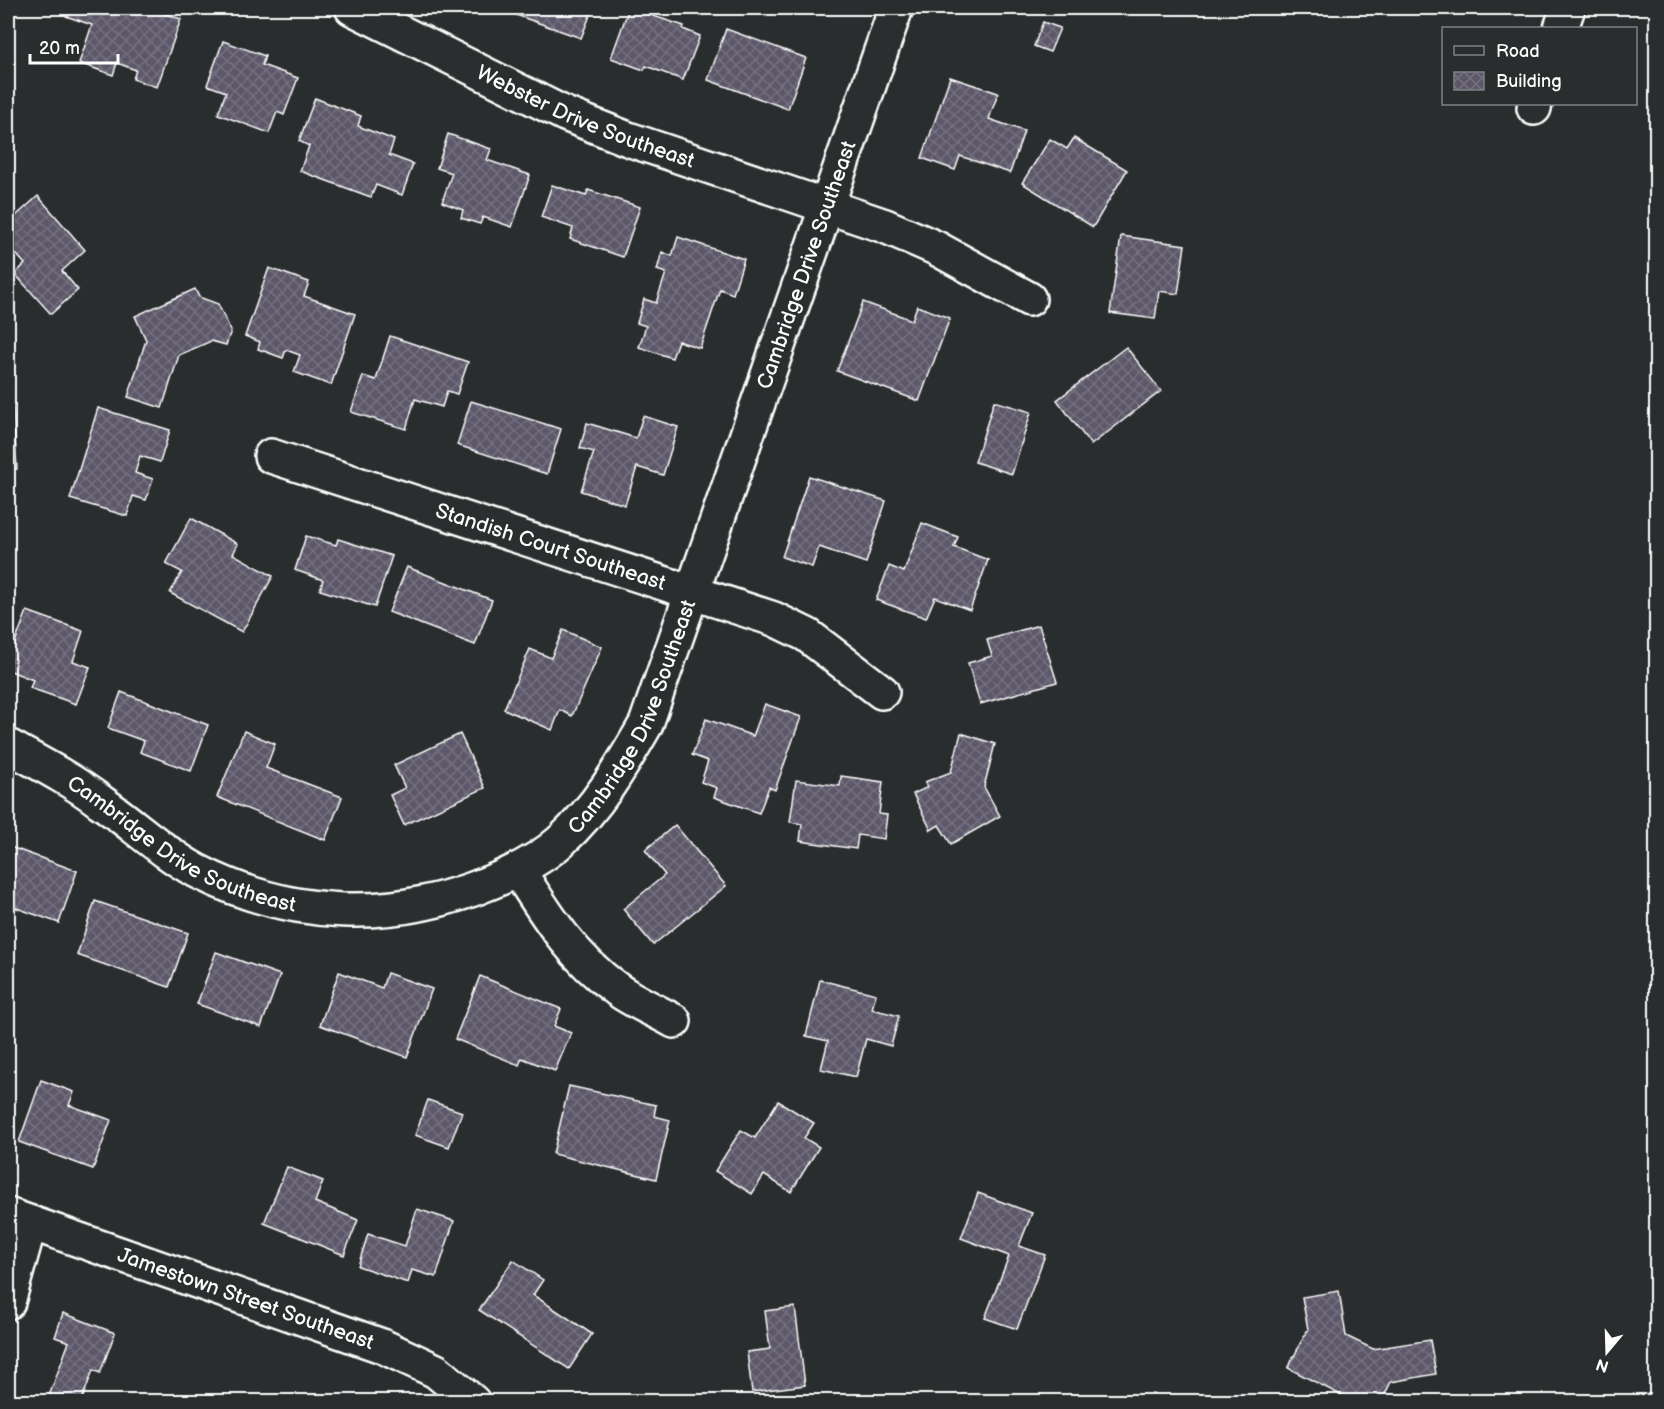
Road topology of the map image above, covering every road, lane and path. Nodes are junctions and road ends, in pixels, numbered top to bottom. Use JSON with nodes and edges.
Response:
{"nodes":[{"id":1,"x":352,"y":8,"type":"edge"},
{"id":2,"x":896,"y":8,"type":"edge"},
{"id":3,"x":1568,"y":8,"type":"edge"},
{"id":4,"x":1561,"y":27,"type":"edge"},
{"id":5,"x":826,"y":208,"type":"junction"},
{"id":6,"x":1029,"y":299,"type":"dead end"},
{"id":7,"x":271,"y":456,"type":"dead end"},
{"id":8,"x":692,"y":592,"type":"junction"},
{"id":9,"x":882,"y":692,"type":"dead end"},
{"id":10,"x":8,"y":746,"type":"edge"},
{"id":11,"x":519,"y":870,"type":"junction"},
{"id":12,"x":674,"y":1021,"type":"dead end"},
{"id":13,"x":19,"y":1219,"type":"edge"},
{"id":14,"x":8,"y":1302,"type":"edge"},
{"id":15,"x":473,"y":1401,"type":"edge"}],
"edges":[{"from":1,"to":5,"type":"street","name":"Webster Drive Southeast"},
{"from":2,"to":5,"type":"street","name":"Cambridge Drive Southeast"},
{"from":3,"to":4,"type":"street"},
{"from":5,"to":6,"type":"street","name":"Webster Drive Southeast"},
{"from":5,"to":8,"type":"street","name":"Cambridge Drive Southeast"},
{"from":7,"to":8,"type":"street","name":"Standish Court Southeast"},
{"from":8,"to":9,"type":"street","name":"Standish Court Southeast"},
{"from":8,"to":11,"type":"street","name":"Cambridge Drive Southeast"},
{"from":10,"to":11,"type":"street","name":"Cambridge Drive Southeast"},
{"from":11,"to":12,"type":"street"},
{"from":13,"to":14,"type":"street"},
{"from":13,"to":15,"type":"street","name":"Jamestown Street Southeast"}]}
